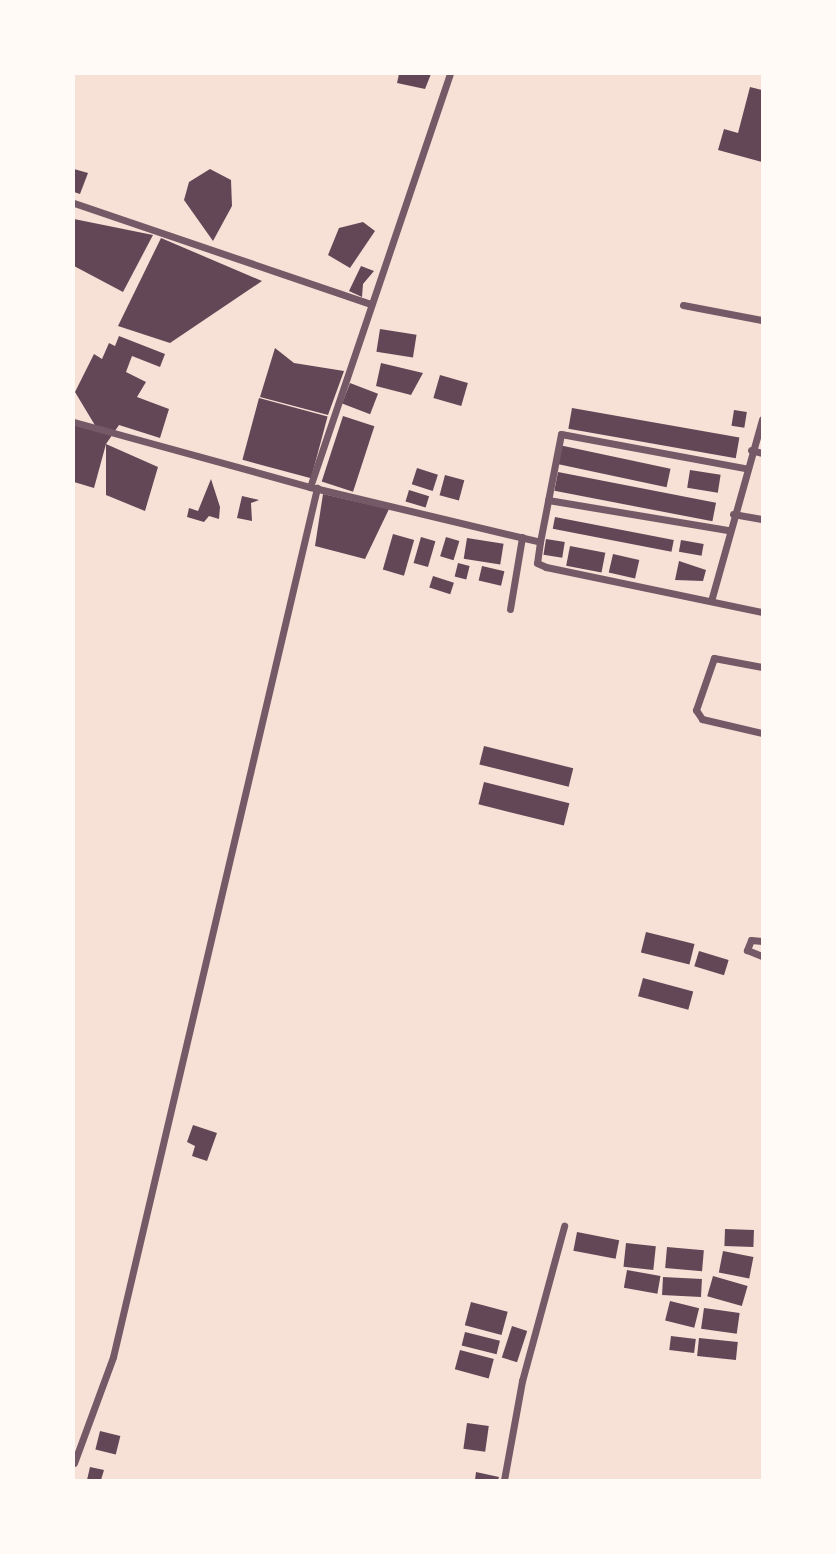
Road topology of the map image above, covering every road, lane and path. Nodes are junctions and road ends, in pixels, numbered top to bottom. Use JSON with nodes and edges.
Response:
{"nodes":[{"id":1,"x":450,"y":74,"type":"edge"},
{"id":2,"x":74,"y":203,"type":"edge"},
{"id":3,"x":370,"y":304,"type":"junction"},
{"id":4,"x":683,"y":305,"type":"dead end"},
{"id":5,"x":762,"y":320,"type":"edge"},
{"id":6,"x":762,"y":419,"type":"edge"},
{"id":7,"x":74,"y":422,"type":"edge"},
{"id":8,"x":751,"y":450,"type":"junction"},
{"id":9,"x":762,"y":453,"type":"edge"},
{"id":10,"x":745,"y":468,"type":"junction"},
{"id":11,"x":313,"y":487,"type":"junction"},
{"id":12,"x":548,"y":500,"type":"junction"},
{"id":13,"x":733,"y":514,"type":"junction"},
{"id":14,"x":762,"y":519,"type":"edge"},
{"id":15,"x":728,"y":530,"type":"junction"},
{"id":16,"x":522,"y":537,"type":"junction"},
{"id":17,"x":540,"y":542,"type":"junction"},
{"id":18,"x":711,"y":601,"type":"junction"},
{"id":19,"x":510,"y":609,"type":"dead end"},
{"id":20,"x":762,"y":612,"type":"edge"},
{"id":21,"x":762,"y":667,"type":"edge"},
{"id":22,"x":762,"y":733,"type":"edge"},
{"id":23,"x":762,"y":941,"type":"edge"},
{"id":24,"x":762,"y":956,"type":"edge"},
{"id":25,"x":564,"y":1226,"type":"dead end"},
{"id":26,"x":74,"y":1463,"type":"edge"},
{"id":27,"x":504,"y":1480,"type":"edge"}],
"edges":[{"from":1,"to":3,"type":"street"},
{"from":2,"to":3,"type":"street"},
{"from":3,"to":11,"type":"street"},
{"from":4,"to":5,"type":"street"},
{"from":6,"to":8,"type":"street"},
{"from":7,"to":11,"type":"street"},
{"from":8,"to":9,"type":"street"},
{"from":8,"to":10,"type":"street"},
{"from":10,"to":12,"type":"street"},
{"from":10,"to":13,"type":"street"},
{"from":11,"to":16,"type":"street"},
{"from":11,"to":26,"type":"street"},
{"from":12,"to":15,"type":"street"},
{"from":12,"to":17,"type":"street"},
{"from":13,"to":14,"type":"street"},
{"from":13,"to":15,"type":"street"},
{"from":15,"to":18,"type":"street"},
{"from":16,"to":17,"type":"street"},
{"from":16,"to":19,"type":"street"},
{"from":17,"to":18,"type":"street"},
{"from":18,"to":20,"type":"street"},
{"from":21,"to":22,"type":"street"},
{"from":23,"to":24,"type":"street"},
{"from":25,"to":27,"type":"street"}]}
